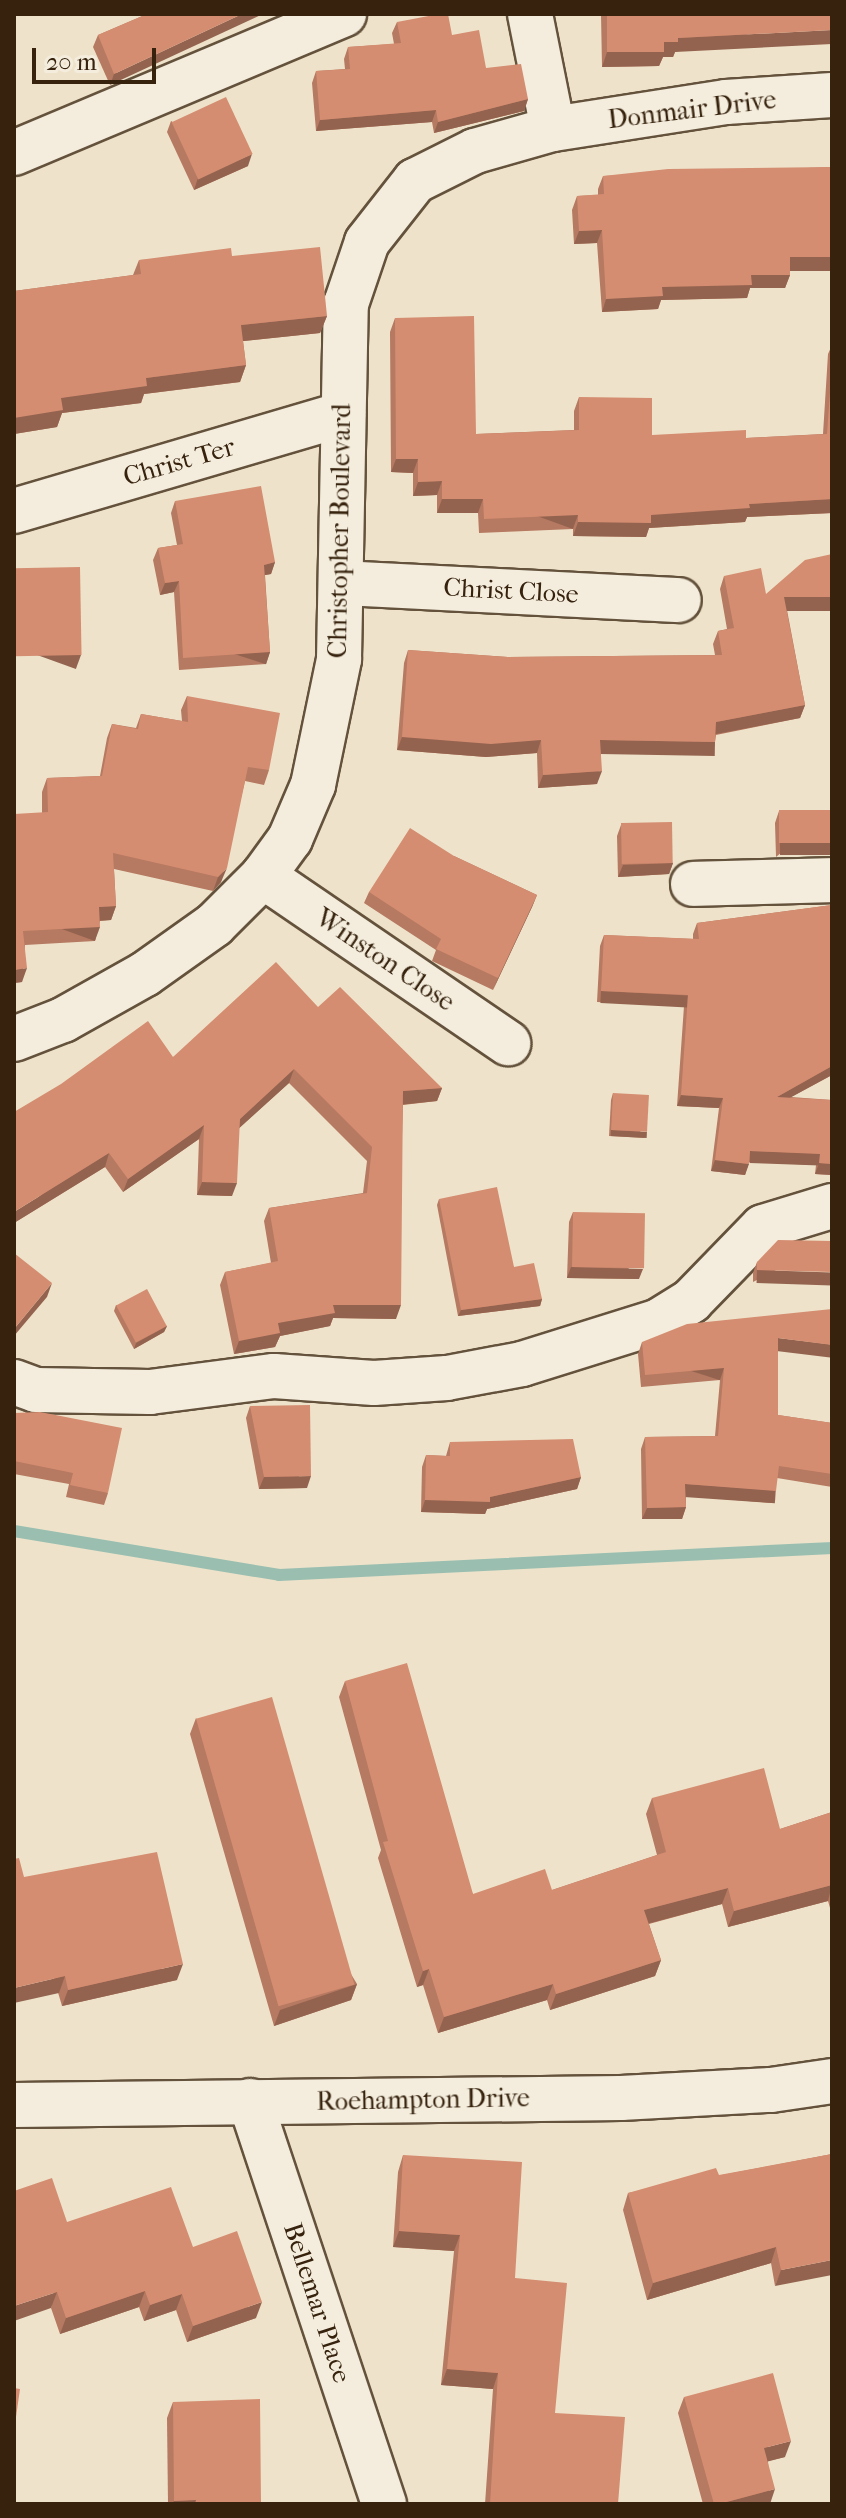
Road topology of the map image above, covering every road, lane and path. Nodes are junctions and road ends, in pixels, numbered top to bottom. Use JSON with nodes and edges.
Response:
{"nodes":[{"id":1,"x":344,"y":14,"type":"edge"},
{"id":2,"x":530,"y":14,"type":"edge"},
{"id":3,"x":832,"y":95,"type":"edge"},
{"id":4,"x":553,"y":129,"type":"junction"},
{"id":5,"x":14,"y":153,"type":"edge"},
{"id":6,"x":343,"y":414,"type":"junction"},
{"id":7,"x":14,"y":511,"type":"edge"},
{"id":8,"x":342,"y":583,"type":"junction"},
{"id":9,"x":679,"y":600,"type":"dead end"},
{"id":10,"x":263,"y":876,"type":"junction"},
{"id":11,"x":832,"y":880,"type":"edge"},
{"id":12,"x":693,"y":884,"type":"dead end"},
{"id":13,"x":14,"y":1039,"type":"edge"},
{"id":14,"x":508,"y":1043,"type":"dead end"},
{"id":15,"x":832,"y":1206,"type":"edge"},
{"id":16,"x":14,"y":1382,"type":"edge"},
{"id":17,"x":832,"y":2081,"type":"edge"},
{"id":18,"x":250,"y":2101,"type":"junction"},
{"id":19,"x":14,"y":2105,"type":"edge"},
{"id":20,"x":384,"y":2504,"type":"edge"}],
"edges":[{"from":1,"to":5,"type":"street"},
{"from":2,"to":4,"type":"street"},
{"from":3,"to":4,"type":"street","name":"Donmair Drive"},
{"from":4,"to":6,"type":"street","name":"Christopher Boulevard"},
{"from":6,"to":7,"type":"street","name":"Christ Ter"},
{"from":6,"to":8,"type":"street","name":"Christopher Boulevard"},
{"from":8,"to":9,"type":"street","name":"Christ Close"},
{"from":8,"to":10,"type":"street","name":"Christopher Boulevard"},
{"from":10,"to":13,"type":"street","name":"Christopher Boulevard"},
{"from":10,"to":14,"type":"street","name":"Winston Close"},
{"from":11,"to":12,"type":"street"},
{"from":15,"to":16,"type":"street"},
{"from":17,"to":18,"type":"street","name":"Roehampton Drive"},
{"from":18,"to":19,"type":"street","name":"Roehampton Drive"},
{"from":18,"to":20,"type":"street","name":"Bellemar Place"}]}
